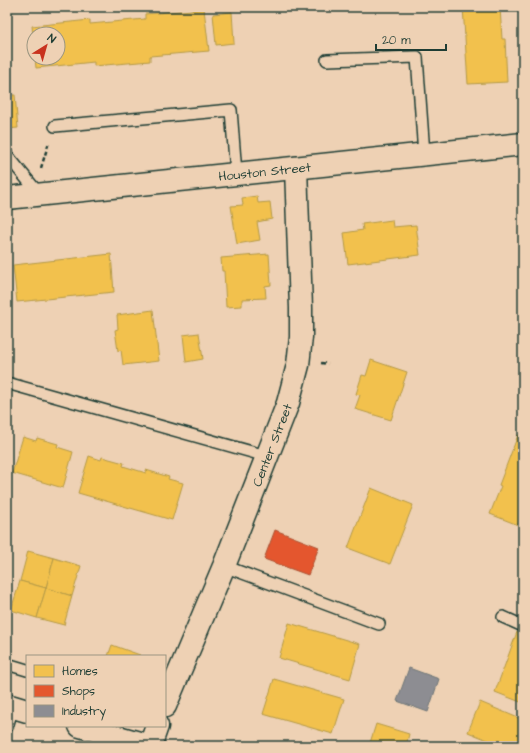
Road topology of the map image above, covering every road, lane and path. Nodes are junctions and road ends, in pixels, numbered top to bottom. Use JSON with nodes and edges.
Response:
{"nodes":[{"id":1,"x":327,"y":60,"type":"dead end"},
{"id":2,"x":55,"y":126,"type":"dead end"},
{"id":3,"x":523,"y":144,"type":"edge"},
{"id":4,"x":424,"y":154,"type":"junction"},
{"id":5,"x":7,"y":155,"type":"edge"},
{"id":6,"x":296,"y":168,"type":"junction"},
{"id":7,"x":236,"y":173,"type":"junction"},
{"id":8,"x":39,"y":194,"type":"junction"},
{"id":9,"x":7,"y":198,"type":"edge"},
{"id":10,"x":7,"y":383,"type":"edge"},
{"id":11,"x":266,"y":456,"type":"junction"},
{"id":12,"x":224,"y":566,"type":"junction"},
{"id":13,"x":503,"y":618,"type":"dead end"},
{"id":14,"x":380,"y":624,"type":"dead end"},
{"id":15,"x":523,"y":626,"type":"edge"},
{"id":16,"x":7,"y":664,"type":"edge"},
{"id":17,"x":26,"y":670,"type":"edge"},
{"id":18,"x":166,"y":704,"type":"edge"},
{"id":19,"x":84,"y":727,"type":"edge"},
{"id":20,"x":157,"y":727,"type":"edge"},
{"id":21,"x":150,"y":746,"type":"edge"}],
"edges":[{"from":1,"to":4,"type":"lane"},
{"from":2,"to":7,"type":"lane"},
{"from":3,"to":4,"type":"street","name":"Houston Street"},
{"from":4,"to":6,"type":"street","name":"Houston Street"},
{"from":5,"to":8,"type":"lane"},
{"from":6,"to":7,"type":"street","name":"Houston Street"},
{"from":6,"to":11,"type":"street","name":"Center Street"},
{"from":7,"to":8,"type":"street","name":"Houston Street"},
{"from":8,"to":9,"type":"street","name":"Houston Street"},
{"from":10,"to":11,"type":"lane"},
{"from":11,"to":12,"type":"street","name":"Center Street"},
{"from":12,"to":14,"type":"lane"},
{"from":12,"to":18,"type":"street","name":"Center Street"},
{"from":13,"to":15,"type":"lane"},
{"from":16,"to":17,"type":"lane"},
{"from":19,"to":21,"type":"street"},
{"from":20,"to":21,"type":"street"}]}
